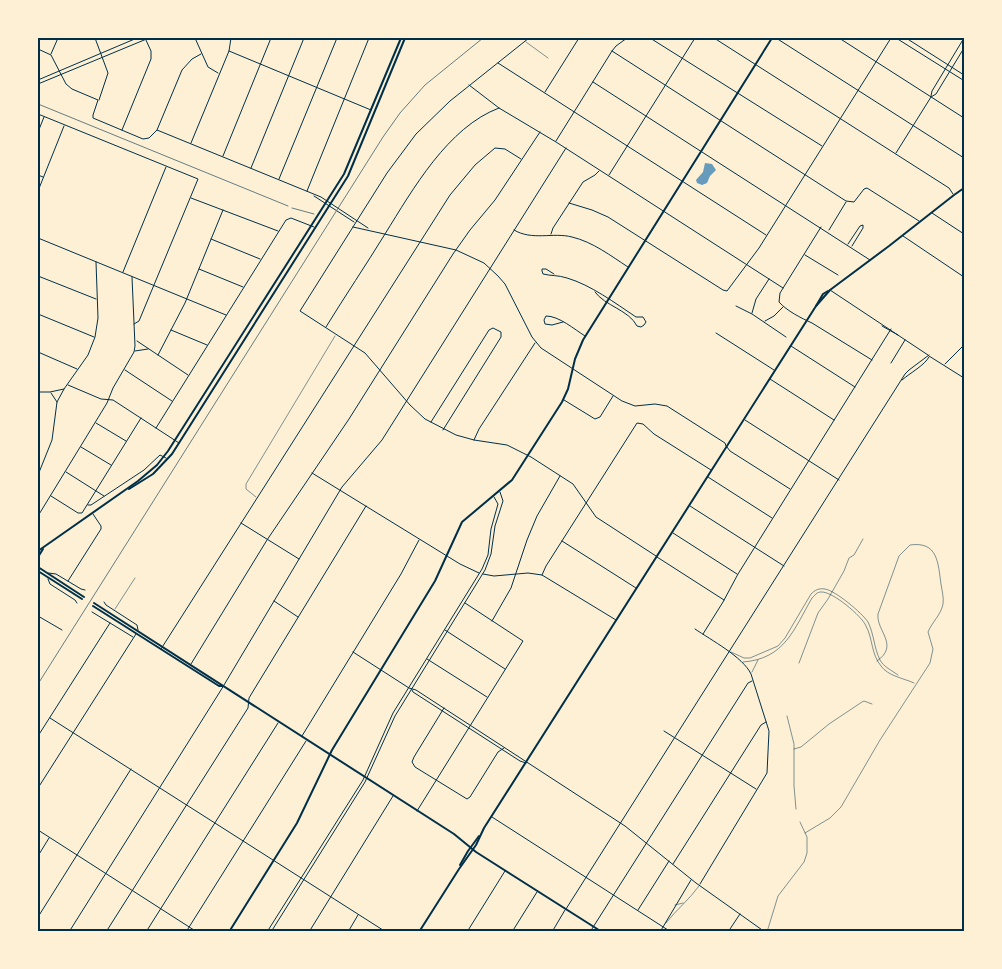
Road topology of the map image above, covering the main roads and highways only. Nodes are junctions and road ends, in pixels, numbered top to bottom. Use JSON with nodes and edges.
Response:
{"nodes":[{"id":1,"x":401,"y":38,"type":"edge"},
{"id":2,"x":405,"y":38,"type":"edge"},
{"id":3,"x":772,"y":38,"type":"edge"},
{"id":4,"x":964,"y":188,"type":"edge"},
{"id":5,"x":328,"y":203,"type":"junction"},
{"id":6,"x":120,"y":494,"type":"junction"},
{"id":7,"x":43,"y":547,"type":"junction"},
{"id":8,"x":38,"y":551,"type":"edge"},
{"id":9,"x":38,"y":557,"type":"edge"},
{"id":10,"x":38,"y":567,"type":"edge"},
{"id":11,"x":38,"y":571,"type":"edge"},
{"id":12,"x":94,"y":604,"type":"dead end"},
{"id":13,"x":137,"y":632,"type":"junction"},
{"id":14,"x":190,"y":666,"type":"junction"},
{"id":15,"x":330,"y":754,"type":"junction"},
{"id":16,"x":472,"y":848,"type":"junction"},
{"id":17,"x":229,"y":932,"type":"edge"},
{"id":18,"x":419,"y":932,"type":"edge"},
{"id":19,"x":602,"y":932,"type":"edge"}],
"edges":[{"from":1,"to":5,"type":"main road"},
{"from":2,"to":5,"type":"main road"},
{"from":3,"to":15,"type":"main road"},
{"from":4,"to":16,"type":"main road"},
{"from":5,"to":6,"type":"main road"},
{"from":5,"to":6,"type":"main road"},
{"from":6,"to":7,"type":"main road"},
{"from":7,"to":8,"type":"main road"},
{"from":7,"to":9,"type":"main road"},
{"from":10,"to":11,"type":"main road"},
{"from":12,"to":13,"type":"main road"},
{"from":13,"to":14,"type":"main road"},
{"from":13,"to":14,"type":"main road"},
{"from":14,"to":15,"type":"main road"},
{"from":15,"to":16,"type":"main road"},
{"from":15,"to":17,"type":"main road"},
{"from":16,"to":18,"type":"main road"},
{"from":16,"to":19,"type":"main road"}]}
